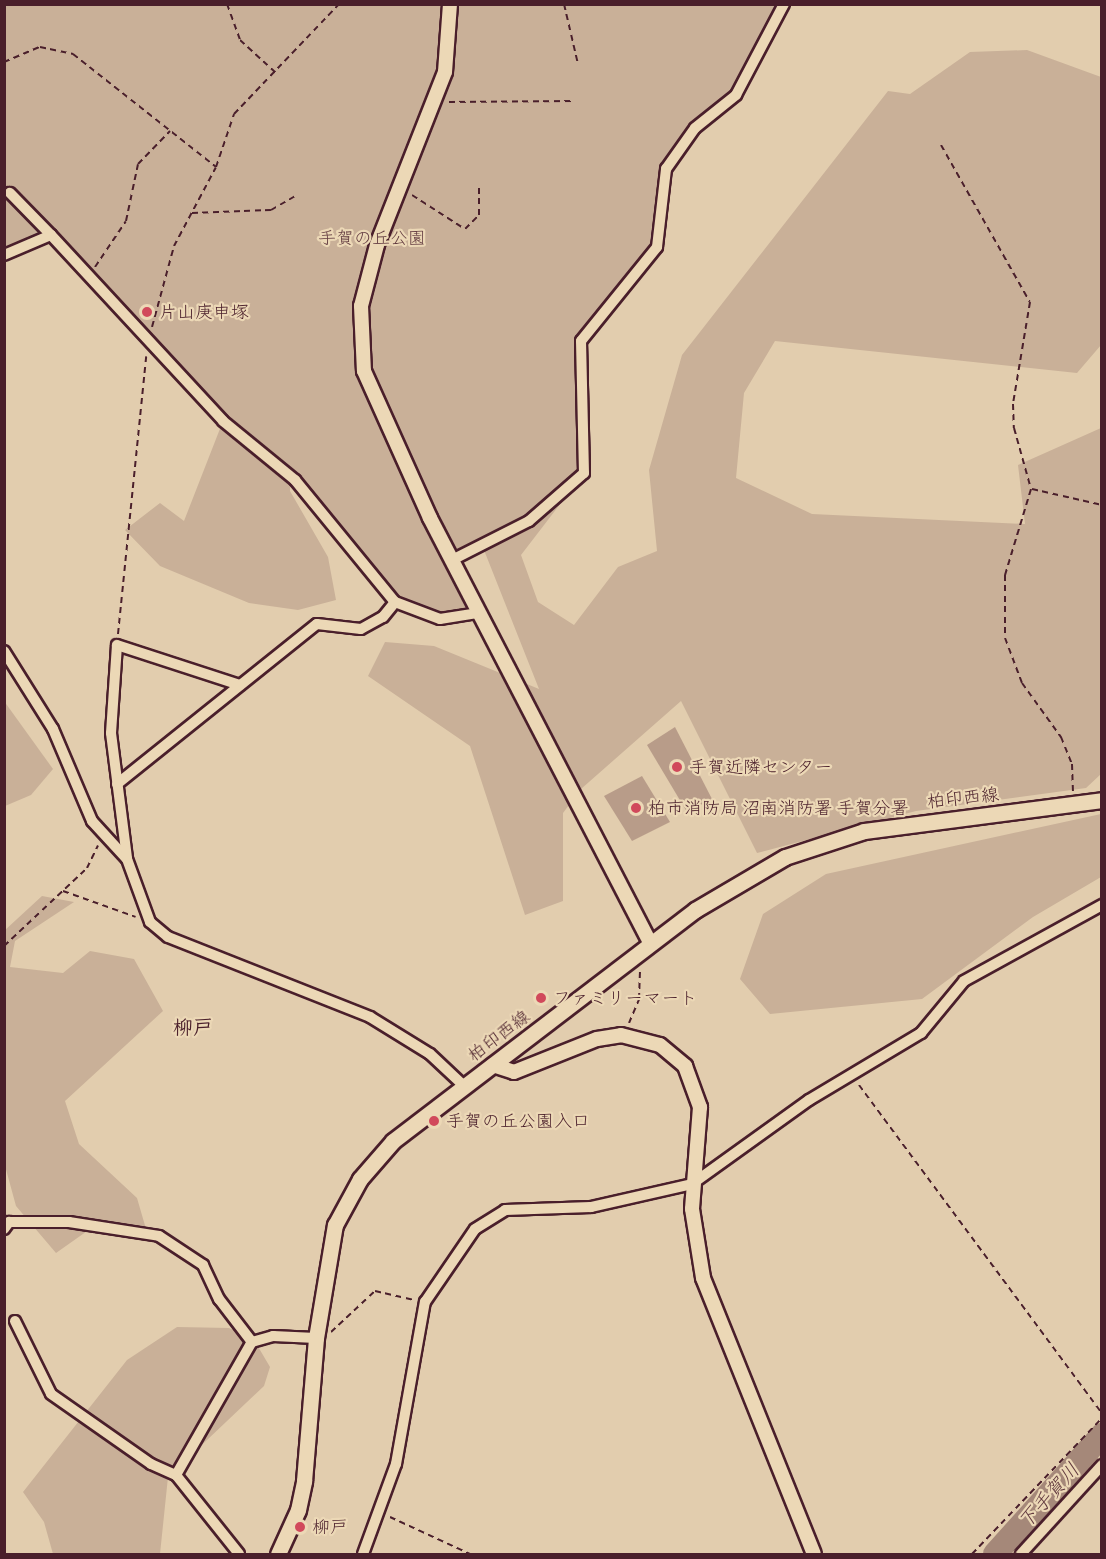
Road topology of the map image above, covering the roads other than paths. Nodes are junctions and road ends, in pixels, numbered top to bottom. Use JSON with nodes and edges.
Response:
{"nodes":[{"id":1,"x":450,"y":4,"type":"edge"},
{"id":2,"x":784,"y":4,"type":"edge"},
{"id":3,"x":10,"y":193,"type":"dead end"},
{"id":4,"x":51,"y":235,"type":"junction"},
{"id":5,"x":4,"y":255,"type":"edge"},
{"id":6,"x":452,"y":560,"type":"junction"},
{"id":7,"x":395,"y":602,"type":"junction"},
{"id":8,"x":479,"y":613,"type":"junction"},
{"id":9,"x":4,"y":651,"type":"edge"},
{"id":10,"x":240,"y":685,"type":"junction"},
{"id":11,"x":117,"y":784,"type":"junction"},
{"id":12,"x":1101,"y":800,"type":"edge"},
{"id":13,"x":127,"y":859,"type":"junction"},
{"id":14,"x":1101,"y":904,"type":"edge"},
{"id":15,"x":645,"y":949,"type":"junction"},
{"id":16,"x":493,"y":1065,"type":"junction"},
{"id":17,"x":464,"y":1086,"type":"junction"},
{"id":18,"x":692,"y":1184,"type":"junction"},
{"id":19,"x":4,"y":1229,"type":"edge"},
{"id":20,"x":15,"y":1321,"type":"dead end"},
{"id":21,"x":252,"y":1342,"type":"junction"},
{"id":22,"x":316,"y":1344,"type":"junction"},
{"id":23,"x":1101,"y":1465,"type":"edge"},
{"id":24,"x":176,"y":1475,"type":"junction"},
{"id":25,"x":238,"y":1554,"type":"edge"},
{"id":26,"x":278,"y":1554,"type":"edge"},
{"id":27,"x":363,"y":1554,"type":"edge"},
{"id":28,"x":814,"y":1554,"type":"edge"},
{"id":29,"x":1021,"y":1554,"type":"edge"}],
"edges":[{"from":1,"to":6,"type":"street"},
{"from":2,"to":6,"type":"street"},
{"from":3,"to":4,"type":"street"},
{"from":4,"to":5,"type":"street"},
{"from":4,"to":7,"type":"street"},
{"from":6,"to":8,"type":"street"},
{"from":7,"to":8,"type":"street"},
{"from":7,"to":10,"type":"street"},
{"from":8,"to":15,"type":"street"},
{"from":9,"to":13,"type":"street"},
{"from":10,"to":11,"type":"street"},
{"from":10,"to":11,"type":"street"},
{"from":11,"to":13,"type":"street"},
{"from":12,"to":15,"type":"main road","name":"柏印西線"},
{"from":13,"to":17,"type":"street"},
{"from":14,"to":18,"type":"street"},
{"from":15,"to":16,"type":"main road","name":"柏印西線"},
{"from":16,"to":17,"type":"main road","name":"柏印西線"},
{"from":16,"to":18,"type":"street"},
{"from":17,"to":22,"type":"main road","name":"柏印西線"},
{"from":18,"to":27,"type":"street"},
{"from":18,"to":28,"type":"street"},
{"from":19,"to":21,"type":"street"},
{"from":20,"to":24,"type":"street"},
{"from":21,"to":22,"type":"street"},
{"from":21,"to":24,"type":"street"},
{"from":22,"to":26,"type":"main road","name":"柏印西線"},
{"from":23,"to":29,"type":"street"},
{"from":24,"to":25,"type":"street"}]}
